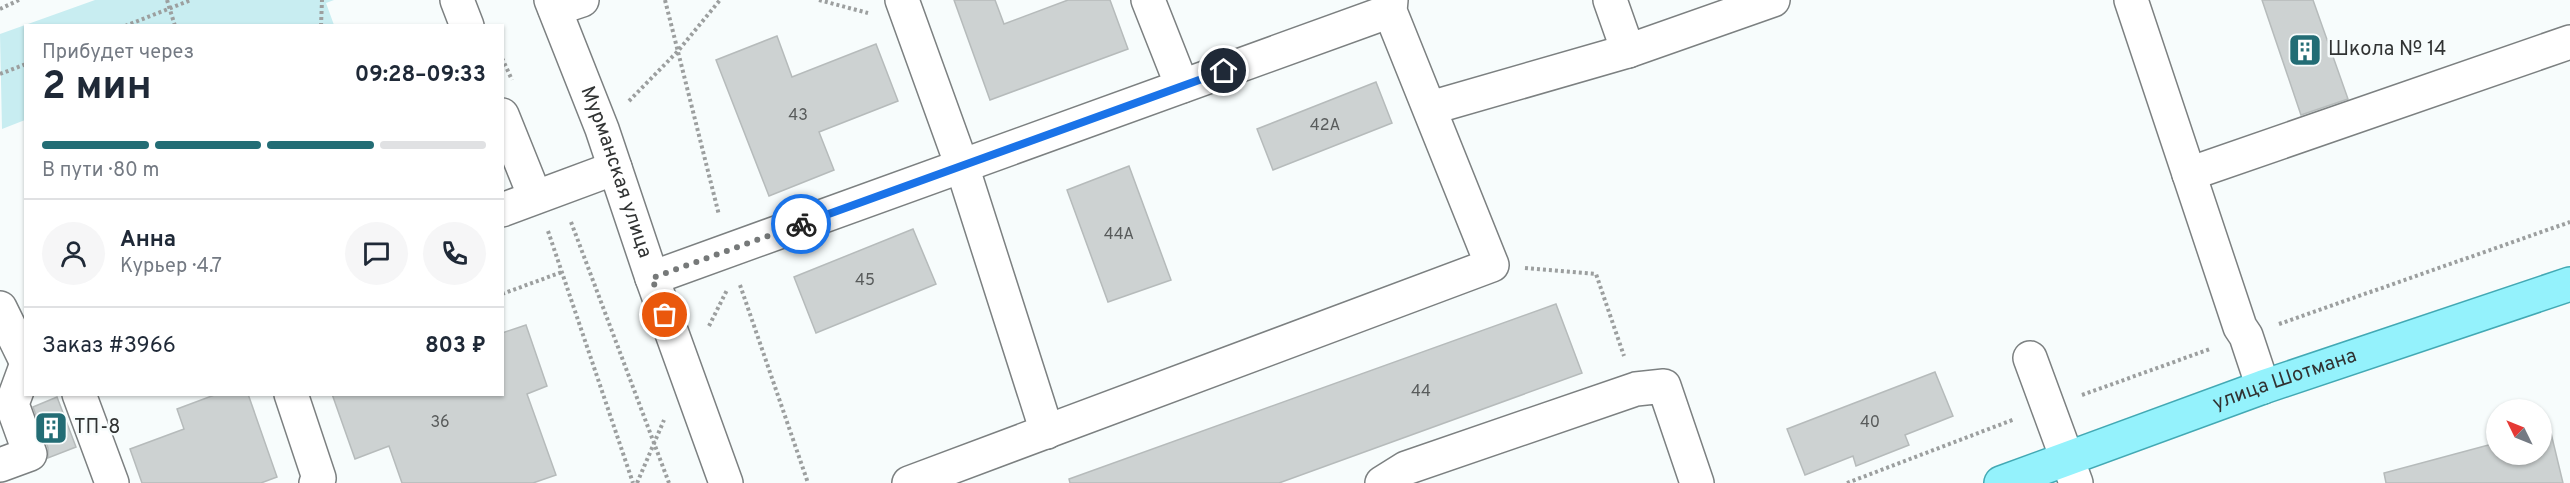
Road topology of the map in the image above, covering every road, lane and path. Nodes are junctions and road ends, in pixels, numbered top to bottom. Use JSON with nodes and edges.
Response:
{"nodes":[{"id":1,"x":19,"y":0,"type":"edge"},
{"id":2,"x":167,"y":0,"type":"edge"},
{"id":3,"x":191,"y":0,"type":"edge"},
{"id":4,"x":322,"y":0,"type":"edge"},
{"id":5,"x":457,"y":0,"type":"edge"},
{"id":6,"x":720,"y":0,"type":"edge"},
{"id":7,"x":902,"y":0,"type":"edge"},
{"id":8,"x":1148,"y":0,"type":"edge"},
{"id":9,"x":1610,"y":0,"type":"edge"},
{"id":10,"x":1773,"y":0,"type":"edge"},
{"id":11,"x":2131,"y":0,"type":"edge"},
{"id":12,"x":563,"y":3,"type":"edge"},
{"id":13,"x":1391,"y":5,"type":"edge"},
{"id":14,"x":169,"y":8,"type":"junction"},
{"id":15,"x":0,"y":9,"type":"edge"},
{"id":16,"x":130,"y":24,"type":"edge"},
{"id":17,"x":174,"y":24,"type":"edge"},
{"id":18,"x":321,"y":24,"type":"edge"},
{"id":19,"x":466,"y":24,"type":"edge"},
{"id":20,"x":2570,"y":42,"type":"edge"},
{"id":21,"x":1628,"y":51,"type":"junction"},
{"id":22,"x":24,"y":65,"type":"edge"},
{"id":23,"x":504,"y":71,"type":"edge"},
{"id":24,"x":0,"y":74,"type":"edge"},
{"id":25,"x":1182,"y":86,"type":"junction"},
{"id":26,"x":509,"y":102,"type":"edge"},
{"id":27,"x":1430,"y":108,"type":"junction"},
{"id":28,"x":602,"y":129,"type":"junction"},
{"id":29,"x":962,"y":166,"type":"junction"},
{"id":30,"x":615,"y":168,"type":"junction"},
{"id":31,"x":2189,"y":174,"type":"junction"},
{"id":32,"x":547,"y":192,"type":"junction"},
{"id":33,"x":504,"y":209,"type":"edge"},
{"id":34,"x":2570,"y":222,"type":"edge"},
{"id":35,"x":1492,"y":265,"type":"junction"},
{"id":36,"x":562,"y":272,"type":"junction"},
{"id":37,"x":652,"y":278,"type":"junction"},
{"id":38,"x":2570,"y":284,"type":"edge"},
{"id":39,"x":504,"y":293,"type":"edge"},
{"id":40,"x":0,"y":308,"type":"edge"},
{"id":41,"x":2246,"y":336,"type":"junction"},
{"id":42,"x":24,"y":357,"type":"edge"},
{"id":43,"x":2030,"y":358,"type":"dead end"},
{"id":44,"x":24,"y":371,"type":"edge"},
{"id":45,"x":2263,"y":387,"type":"junction"},
{"id":46,"x":1636,"y":388,"type":"junction"},
{"id":47,"x":80,"y":396,"type":"edge"},
{"id":48,"x":292,"y":396,"type":"edge"},
{"id":49,"x":2048,"y":407,"type":"junction"},
{"id":50,"x":1047,"y":432,"type":"junction"},
{"id":51,"x":0,"y":465,"type":"edge"},
{"id":52,"x":2072,"y":471,"type":"edge"},
{"id":53,"x":112,"y":483,"type":"edge"},
{"id":54,"x":316,"y":483,"type":"edge"},
{"id":55,"x":633,"y":483,"type":"edge"},
{"id":56,"x":669,"y":483,"type":"edge"},
{"id":57,"x":726,"y":483,"type":"edge"},
{"id":58,"x":909,"y":483,"type":"edge"},
{"id":59,"x":1382,"y":483,"type":"edge"},
{"id":60,"x":1696,"y":483,"type":"edge"},
{"id":61,"x":1847,"y":483,"type":"edge"},
{"id":62,"x":2001,"y":483,"type":"edge"}],
"edges":[{"from":1,"to":15,"type":"path"},
{"from":2,"to":14,"type":"path"},
{"from":3,"to":14,"type":"path"},
{"from":4,"to":18,"type":"path"},
{"from":5,"to":19,"type":"street"},
{"from":6,"to":28,"type":"path"},
{"from":7,"to":29,"type":"street"},
{"from":8,"to":25,"type":"street"},
{"from":9,"to":21,"type":"street"},
{"from":10,"to":21,"type":"street"},
{"from":11,"to":31,"type":"street"},
{"from":12,"to":28,"type":"street","name":"Мурманская улица"},
{"from":13,"to":25,"type":"street"},
{"from":13,"to":27,"type":"street"},
{"from":14,"to":16,"type":"path"},
{"from":14,"to":17,"type":"path"},
{"from":20,"to":31,"type":"street"},
{"from":21,"to":27,"type":"street"},
{"from":22,"to":24,"type":"path"},
{"from":23,"to":26,"type":"path"},
{"from":25,"to":29,"type":"street"},
{"from":26,"to":32,"type":"street"},
{"from":27,"to":35,"type":"street"},
{"from":28,"to":30,"type":"street","name":"Мурманская улица"},
{"from":29,"to":37,"type":"street"},
{"from":29,"to":50,"type":"street"},
{"from":30,"to":32,"type":"street"},
{"from":30,"to":37,"type":"street","name":"Мурманская улица"},
{"from":31,"to":41,"type":"street"},
{"from":32,"to":33,"type":"street"},
{"from":32,"to":36,"type":"path"},
{"from":32,"to":56,"type":"path"},
{"from":34,"to":41,"type":"path"},
{"from":35,"to":46,"type":"path"},
{"from":35,"to":50,"type":"street"},
{"from":36,"to":39,"type":"path"},
{"from":36,"to":55,"type":"path"},
{"from":37,"to":57,"type":"street","name":"Мурманская улица"},
{"from":38,"to":45,"type":"main road","name":"улица Шотмана"},
{"from":40,"to":42,"type":"street"},
{"from":41,"to":45,"type":"street"},
{"from":41,"to":49,"type":"path"},
{"from":43,"to":49,"type":"street"},
{"from":44,"to":51,"type":"street"},
{"from":45,"to":52,"type":"main road","name":"улица Шотмана"},
{"from":46,"to":59,"type":"street"},
{"from":46,"to":60,"type":"street"},
{"from":47,"to":53,"type":"street"},
{"from":48,"to":54,"type":"street"},
{"from":49,"to":52,"type":"street"},
{"from":49,"to":61,"type":"path"},
{"from":50,"to":58,"type":"street"},
{"from":52,"to":62,"type":"main road","name":"улица Шотмана"}]}
